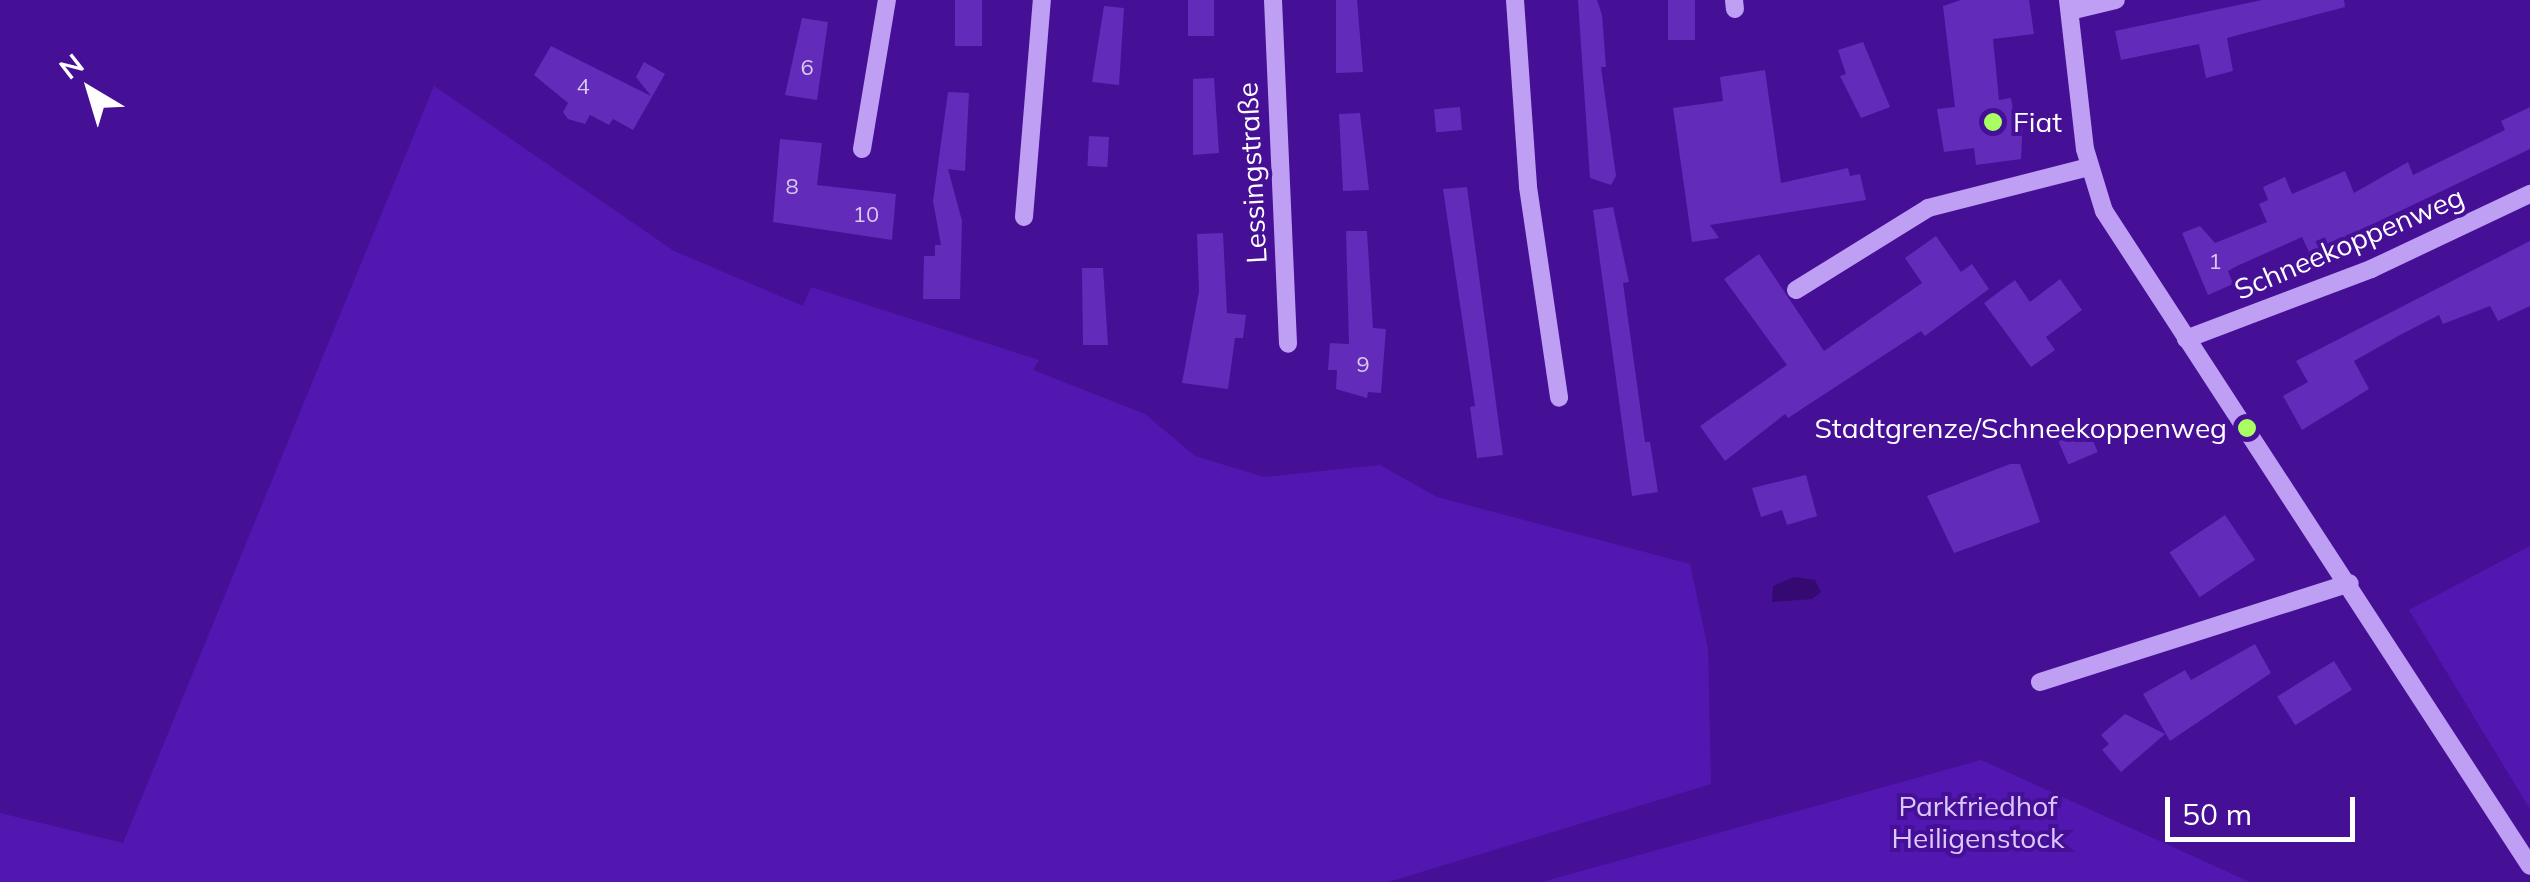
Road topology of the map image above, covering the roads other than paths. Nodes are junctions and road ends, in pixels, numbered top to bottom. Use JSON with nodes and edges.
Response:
{"nodes":[{"id":1,"x":887,"y":0,"type":"edge"},
{"id":2,"x":1042,"y":0,"type":"edge"},
{"id":3,"x":1274,"y":0,"type":"edge"},
{"id":4,"x":1515,"y":0,"type":"edge"},
{"id":5,"x":2116,"y":0,"type":"edge"},
{"id":6,"x":2069,"y":5,"type":"edge"},
{"id":7,"x":862,"y":149,"type":"dead end"},
{"id":8,"x":2089,"y":167,"type":"junction"},
{"id":9,"x":2530,"y":194,"type":"edge"},
{"id":10,"x":1024,"y":217,"type":"dead end"},
{"id":11,"x":1796,"y":290,"type":"dead end"},
{"id":12,"x":2186,"y":340,"type":"junction"},
{"id":13,"x":1288,"y":344,"type":"dead end"},
{"id":14,"x":1559,"y":398,"type":"dead end"},
{"id":15,"x":2350,"y":583,"type":"junction"},
{"id":16,"x":2040,"y":682,"type":"dead end"},
{"id":17,"x":2530,"y":866,"type":"edge"}],
"edges":[{"from":1,"to":7,"type":"street"},
{"from":2,"to":10,"type":"street"},
{"from":3,"to":13,"type":"street","name":"Lessingstraße"},
{"from":4,"to":14,"type":"street"},
{"from":5,"to":6,"type":"street"},
{"from":6,"to":8,"type":"street"},
{"from":8,"to":11,"type":"street"},
{"from":8,"to":12,"type":"street"},
{"from":9,"to":12,"type":"street","name":"Schneekoppenweg"},
{"from":12,"to":15,"type":"street"},
{"from":15,"to":16,"type":"street"},
{"from":15,"to":17,"type":"street"}]}
